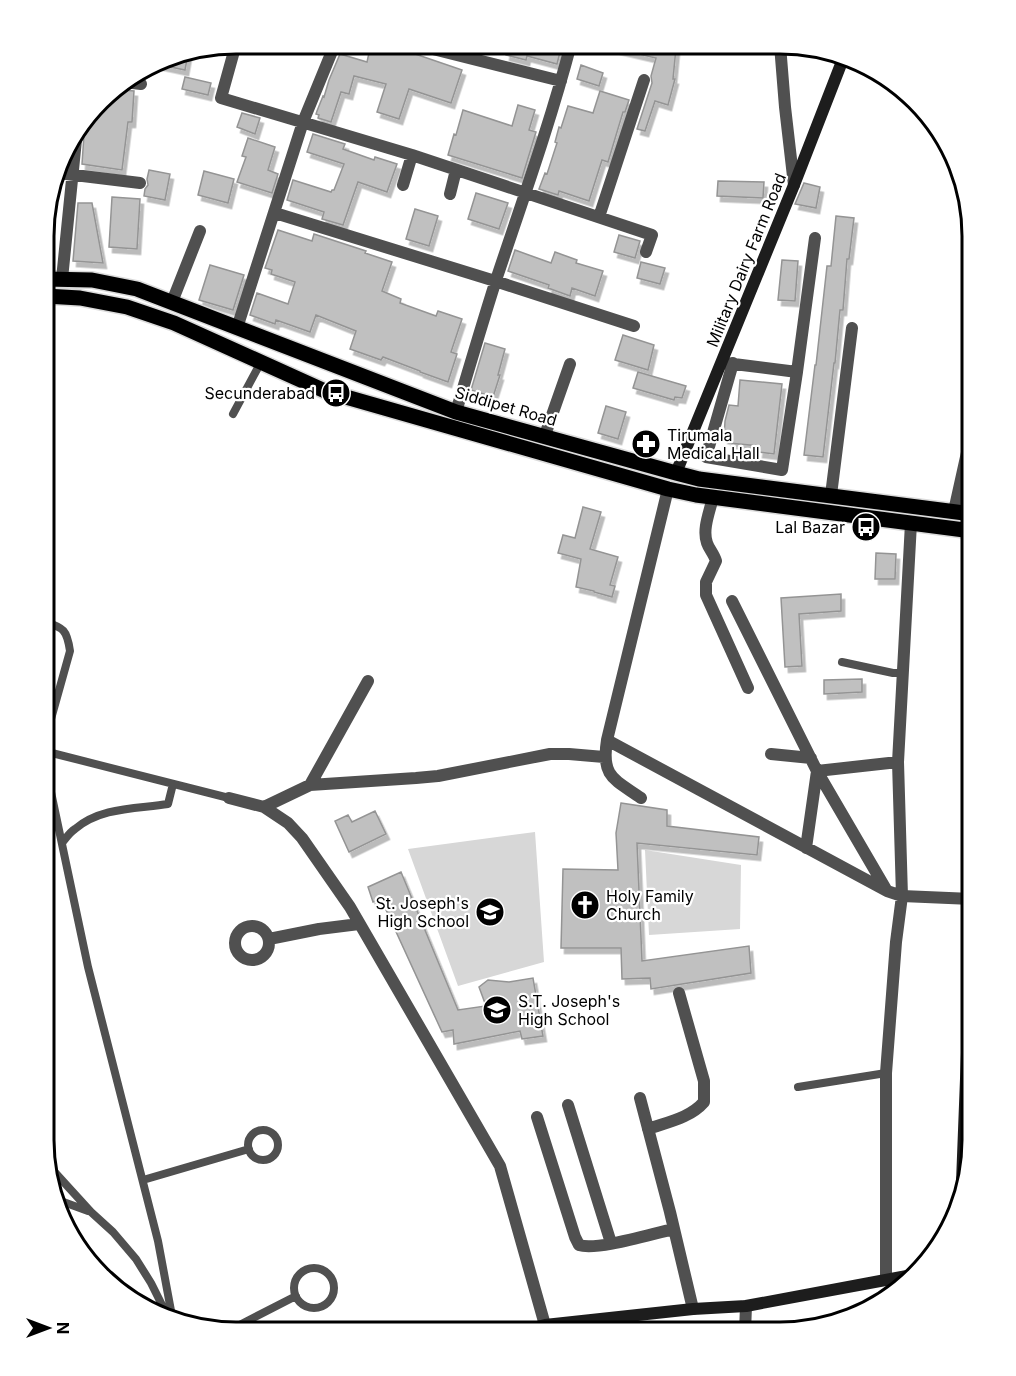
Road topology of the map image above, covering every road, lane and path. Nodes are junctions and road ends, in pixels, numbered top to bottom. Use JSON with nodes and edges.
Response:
{"nodes":[{"id":1,"x":233,"y":54,"type":"edge"},
{"id":2,"x":331,"y":54,"type":"edge"},
{"id":3,"x":452,"y":54,"type":"edge"},
{"id":4,"x":568,"y":54,"type":"edge"},
{"id":5,"x":781,"y":54,"type":"edge"},
{"id":6,"x":841,"y":65,"type":"edge"},
{"id":7,"x":644,"y":80,"type":"dead end"},
{"id":8,"x":561,"y":81,"type":"junction"},
{"id":9,"x":137,"y":84,"type":"edge"},
{"id":10,"x":141,"y":84,"type":"dead end"},
{"id":11,"x":303,"y":122,"type":"junction"},
{"id":12,"x":75,"y":152,"type":"edge"},
{"id":13,"x":412,"y":155,"type":"junction"},
{"id":14,"x":456,"y":170,"type":"junction"},
{"id":15,"x":65,"y":174,"type":"edge"},
{"id":16,"x":72,"y":175,"type":"junction"},
{"id":17,"x":140,"y":183,"type":"dead end"},
{"id":18,"x":403,"y":185,"type":"dead end"},
{"id":19,"x":794,"y":185,"type":"junction"},
{"id":20,"x":526,"y":193,"type":"junction"},
{"id":21,"x":450,"y":194,"type":"dead end"},
{"id":22,"x":274,"y":213,"type":"junction"},
{"id":23,"x":599,"y":217,"type":"junction"},
{"id":24,"x":200,"y":231,"type":"dead end"},
{"id":25,"x":815,"y":238,"type":"dead end"},
{"id":26,"x":646,"y":252,"type":"dead end"},
{"id":27,"x":54,"y":279,"type":"edge"},
{"id":28,"x":62,"y":279,"type":"junction"},
{"id":29,"x":495,"y":281,"type":"junction"},
{"id":30,"x":54,"y":297,"type":"edge"},
{"id":31,"x":172,"y":302,"type":"junction"},
{"id":32,"x":634,"y":326,"type":"dead end"},
{"id":33,"x":237,"y":328,"type":"junction"},
{"id":34,"x":852,"y":328,"type":"dead end"},
{"id":35,"x":261,"y":362,"type":"junction"},
{"id":36,"x":727,"y":363,"type":"junction"},
{"id":37,"x":570,"y":364,"type":"dead end"},
{"id":38,"x":797,"y":372,"type":"junction"},
{"id":39,"x":456,"y":412,"type":"junction"},
{"id":40,"x":233,"y":414,"type":"dead end"},
{"id":41,"x":545,"y":435,"type":"junction"},
{"id":42,"x":676,"y":473,"type":"junction"},
{"id":43,"x":962,"y":475,"type":"edge"},
{"id":44,"x":668,"y":489,"type":"junction"},
{"id":45,"x":831,"y":495,"type":"junction"},
{"id":46,"x":713,"y":497,"type":"junction"},
{"id":47,"x":954,"y":511,"type":"junction"},
{"id":48,"x":962,"y":512,"type":"edge"},
{"id":49,"x":911,"y":523,"type":"junction"},
{"id":50,"x":962,"y":530,"type":"edge"},
{"id":51,"x":732,"y":601,"type":"dead end"},
{"id":52,"x":54,"y":625,"type":"edge"},
{"id":53,"x":842,"y":662,"type":"dead end"},
{"id":54,"x":903,"y":673,"type":"junction"},
{"id":55,"x":368,"y":681,"type":"dead end"},
{"id":56,"x":748,"y":688,"type":"dead end"},
{"id":57,"x":54,"y":708,"type":"edge"},
{"id":58,"x":607,"y":740,"type":"junction"},
{"id":59,"x":54,"y":754,"type":"edge"},
{"id":60,"x":771,"y":754,"type":"dead end"},
{"id":61,"x":604,"y":756,"type":"junction"},
{"id":62,"x":811,"y":758,"type":"junction"},
{"id":63,"x":898,"y":762,"type":"junction"},
{"id":64,"x":817,"y":771,"type":"junction"},
{"id":65,"x":173,"y":784,"type":"junction"},
{"id":66,"x":310,"y":785,"type":"junction"},
{"id":67,"x":228,"y":798,"type":"joint"},
{"id":68,"x":641,"y":798,"type":"dead end"},
{"id":69,"x":54,"y":806,"type":"edge"},
{"id":70,"x":264,"y":807,"type":"junction"},
{"id":71,"x":62,"y":843,"type":"junction"},
{"id":72,"x":806,"y":848,"type":"junction"},
{"id":73,"x":887,"y":891,"type":"junction"},
{"id":74,"x":902,"y":897,"type":"junction"},
{"id":75,"x":962,"y":899,"type":"edge"},
{"id":76,"x":359,"y":924,"type":"junction"},
{"id":77,"x":269,"y":939,"type":"dead end"},
{"id":78,"x":679,"y":993,"type":"dead end"},
{"id":79,"x":886,"y":1072,"type":"junction"},
{"id":80,"x":798,"y":1087,"type":"dead end"},
{"id":81,"x":640,"y":1098,"type":"dead end"},
{"id":82,"x":568,"y":1106,"type":"dead end"},
{"id":83,"x":537,"y":1117,"type":"dead end"},
{"id":84,"x":648,"y":1129,"type":"junction"},
{"id":85,"x":249,"y":1149,"type":"dead end"},
{"id":86,"x":58,"y":1176,"type":"edge"},
{"id":87,"x":143,"y":1180,"type":"junction"},
{"id":88,"x":65,"y":1203,"type":"edge"},
{"id":89,"x":91,"y":1212,"type":"junction"},
{"id":90,"x":674,"y":1228,"type":"junction"},
{"id":91,"x":611,"y":1243,"type":"junction"},
{"id":92,"x":900,"y":1277,"type":"edge"},
{"id":93,"x":886,"y":1279,"type":"junction"},
{"id":94,"x":296,"y":1296,"type":"junction"},
{"id":95,"x":163,"y":1306,"type":"edge"},
{"id":96,"x":746,"y":1306,"type":"junction"},
{"id":97,"x":693,"y":1309,"type":"junction"},
{"id":98,"x":171,"y":1310,"type":"edge"},
{"id":99,"x":245,"y":1322,"type":"edge"},
{"id":100,"x":542,"y":1322,"type":"edge"},
{"id":101,"x":596,"y":1322,"type":"edge"},
{"id":102,"x":745,"y":1322,"type":"edge"}],
"edges":[{"from":1,"to":11,"type":"street"},
{"from":2,"to":11,"type":"street"},
{"from":3,"to":8,"type":"street"},
{"from":4,"to":8,"type":"street"},
{"from":5,"to":19,"type":"street"},
{"from":6,"to":19,"type":"main road","name":"Military Dairy Farm Road"},
{"from":7,"to":23,"type":"street"},
{"from":8,"to":20,"type":"street"},
{"from":9,"to":10,"type":"street"},
{"from":11,"to":13,"type":"street"},
{"from":11,"to":22,"type":"street"},
{"from":12,"to":16,"type":"street"},
{"from":13,"to":14,"type":"street"},
{"from":13,"to":18,"type":"street"},
{"from":14,"to":20,"type":"street"},
{"from":14,"to":21,"type":"street"},
{"from":15,"to":16,"type":"street"},
{"from":16,"to":17,"type":"street"},
{"from":16,"to":28,"type":"street"},
{"from":19,"to":36,"type":"main road","name":"Military Dairy Farm Road"},
{"from":20,"to":23,"type":"street"},
{"from":20,"to":29,"type":"street"},
{"from":22,"to":29,"type":"street"},
{"from":22,"to":33,"type":"street"},
{"from":23,"to":26,"type":"street"},
{"from":24,"to":31,"type":"street"},
{"from":25,"to":38,"type":"street"},
{"from":27,"to":28,"type":"main road","name":"Siddipet Road"},
{"from":28,"to":31,"type":"main road","name":"Siddipet Road"},
{"from":29,"to":32,"type":"street"},
{"from":29,"to":39,"type":"street"},
{"from":30,"to":35,"type":"main road"},
{"from":31,"to":33,"type":"main road","name":"Siddipet Road"},
{"from":33,"to":39,"type":"main road","name":"Siddipet Road"},
{"from":34,"to":45,"type":"street"},
{"from":35,"to":40,"type":"lane"},
{"from":35,"to":44,"type":"main road"},
{"from":36,"to":38,"type":"street"},
{"from":36,"to":38,"type":"street"},
{"from":36,"to":42,"type":"main road","name":"Military Dairy Farm Road"},
{"from":37,"to":41,"type":"street"},
{"from":39,"to":41,"type":"main road","name":"Siddipet Road"},
{"from":41,"to":42,"type":"main road","name":"Siddipet Road"},
{"from":42,"to":44,"type":"main road"},
{"from":42,"to":45,"type":"main road","name":"Siddipet Road"},
{"from":43,"to":47,"type":"street"},
{"from":44,"to":46,"type":"main road"},
{"from":44,"to":58,"type":"street"},
{"from":45,"to":47,"type":"main road","name":"Siddipet Road"},
{"from":46,"to":49,"type":"main road"},
{"from":46,"to":56,"type":"street"},
{"from":47,"to":48,"type":"main road","name":"Siddipet Road"},
{"from":49,"to":50,"type":"main road"},
{"from":49,"to":54,"type":"street"},
{"from":51,"to":62,"type":"street"},
{"from":52,"to":57,"type":"lane"},
{"from":53,"to":54,"type":"lane"},
{"from":54,"to":63,"type":"street"},
{"from":55,"to":66,"type":"street"},
{"from":58,"to":61,"type":"street"},
{"from":58,"to":72,"type":"street"},
{"from":59,"to":65,"type":"lane"},
{"from":60,"to":62,"type":"street"},
{"from":61,"to":66,"type":"street"},
{"from":61,"to":68,"type":"street"},
{"from":62,"to":64,"type":"street"},
{"from":63,"to":64,"type":"street"},
{"from":63,"to":74,"type":"street"},
{"from":64,"to":72,"type":"street"},
{"from":64,"to":73,"type":"street"},
{"from":65,"to":67,"type":"lane"},
{"from":65,"to":71,"type":"lane"},
{"from":66,"to":70,"type":"street"},
{"from":67,"to":70,"type":"street"},
{"from":69,"to":71,"type":"lane"},
{"from":70,"to":76,"type":"street"},
{"from":71,"to":87,"type":"lane"},
{"from":72,"to":73,"type":"street"},
{"from":73,"to":74,"type":"street"},
{"from":74,"to":75,"type":"street"},
{"from":74,"to":79,"type":"street"},
{"from":76,"to":77,"type":"street"},
{"from":76,"to":100,"type":"street"},
{"from":78,"to":84,"type":"street"},
{"from":79,"to":80,"type":"lane"},
{"from":79,"to":93,"type":"street"},
{"from":81,"to":84,"type":"street"},
{"from":82,"to":91,"type":"street"},
{"from":83,"to":91,"type":"street"},
{"from":84,"to":90,"type":"street"},
{"from":85,"to":87,"type":"lane"},
{"from":86,"to":89,"type":"lane"},
{"from":87,"to":98,"type":"lane"},
{"from":88,"to":89,"type":"lane"},
{"from":89,"to":95,"type":"lane"},
{"from":90,"to":91,"type":"street"},
{"from":90,"to":97,"type":"street"},
{"from":92,"to":93,"type":"main road"},
{"from":93,"to":96,"type":"main road"},
{"from":94,"to":94,"type":"lane"},
{"from":94,"to":99,"type":"lane"},
{"from":96,"to":97,"type":"main road"},
{"from":96,"to":102,"type":"street"},
{"from":97,"to":101,"type":"main road"}]}
